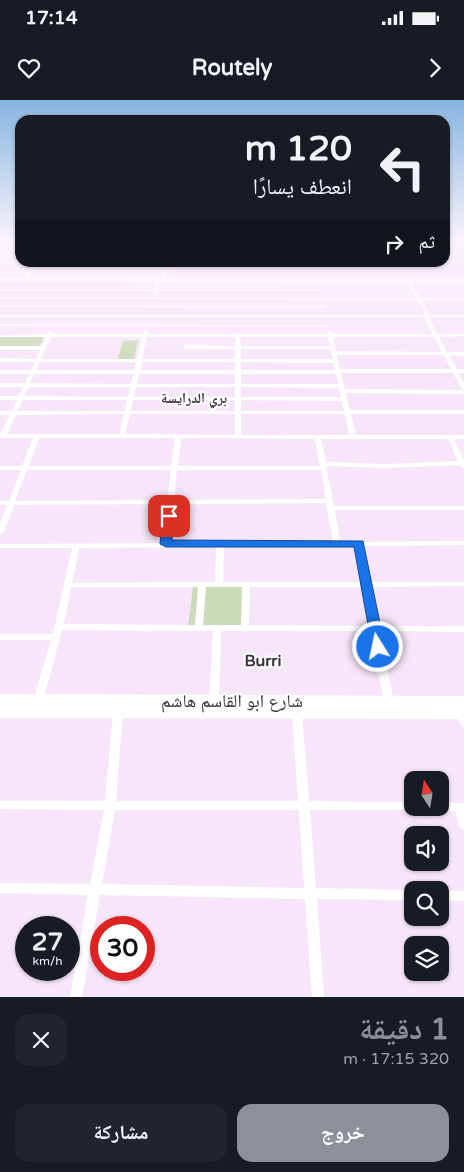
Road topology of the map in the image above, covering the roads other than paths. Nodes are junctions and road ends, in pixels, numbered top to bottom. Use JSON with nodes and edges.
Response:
{"nodes":[{"id":1,"x":73,"y":286,"type":"edge"},
{"id":2,"x":158,"y":286,"type":"edge"},
{"id":3,"x":238,"y":286,"type":"edge"},
{"id":4,"x":319,"y":286,"type":"edge"},
{"id":5,"x":411,"y":286,"type":"edge"},
{"id":6,"x":0,"y":290,"type":"edge"},
{"id":7,"x":71,"y":290,"type":"junction"},
{"id":8,"x":156,"y":290,"type":"junction"},
{"id":9,"x":237,"y":290,"type":"junction"},
{"id":10,"x":320,"y":290,"type":"junction"},
{"id":11,"x":0,"y":298,"type":"edge"},
{"id":12,"x":67,"y":298,"type":"junction"},
{"id":13,"x":154,"y":298,"type":"junction"},
{"id":14,"x":238,"y":298,"type":"junction"},
{"id":15,"x":322,"y":298,"type":"junction"},
{"id":16,"x":418,"y":298,"type":"junction"},
{"id":17,"x":464,"y":299,"type":"edge"},
{"id":18,"x":0,"y":306,"type":"edge"},
{"id":19,"x":63,"y":306,"type":"junction"},
{"id":20,"x":152,"y":307,"type":"junction"},
{"id":21,"x":238,"y":307,"type":"junction"},
{"id":22,"x":323,"y":307,"type":"junction"},
{"id":23,"x":0,"y":316,"type":"edge"},
{"id":24,"x":59,"y":316,"type":"junction"},
{"id":25,"x":150,"y":316,"type":"junction"},
{"id":26,"x":238,"y":316,"type":"junction"},
{"id":27,"x":326,"y":316,"type":"junction"},
{"id":28,"x":464,"y":316,"type":"edge"},
{"id":29,"x":426,"y":317,"type":"junction"},
{"id":30,"x":0,"y":325,"type":"edge"},
{"id":31,"x":54,"y":325,"type":"junction"},
{"id":32,"x":148,"y":325,"type":"junction"},
{"id":33,"x":238,"y":325,"type":"junction"},
{"id":34,"x":328,"y":326,"type":"junction"},
{"id":35,"x":436,"y":335,"type":"junction"},
{"id":36,"x":464,"y":335,"type":"edge"},
{"id":37,"x":0,"y":336,"type":"edge"},
{"id":38,"x":49,"y":336,"type":"junction"},
{"id":39,"x":146,"y":336,"type":"junction"},
{"id":40,"x":187,"y":336,"type":"junction"},
{"id":41,"x":238,"y":336,"type":"junction"},
{"id":42,"x":330,"y":336,"type":"junction"},
{"id":43,"x":186,"y":347,"type":"junction"},
{"id":44,"x":0,"y":348,"type":"edge"},
{"id":45,"x":44,"y":348,"type":"junction"},
{"id":46,"x":238,"y":348,"type":"junction"},
{"id":47,"x":333,"y":350,"type":"junction"},
{"id":48,"x":446,"y":354,"type":"junction"},
{"id":49,"x":464,"y":354,"type":"edge"},
{"id":50,"x":0,"y":360,"type":"edge"},
{"id":51,"x":38,"y":360,"type":"junction"},
{"id":52,"x":140,"y":360,"type":"junction"},
{"id":53,"x":185,"y":360,"type":"junction"},
{"id":54,"x":237,"y":360,"type":"junction"},
{"id":55,"x":336,"y":361,"type":"junction"},
{"id":56,"x":455,"y":371,"type":"junction"},
{"id":57,"x":0,"y":372,"type":"edge"},
{"id":58,"x":32,"y":372,"type":"junction"},
{"id":59,"x":338,"y":372,"type":"junction"},
{"id":60,"x":464,"y":372,"type":"edge"},
{"id":61,"x":137,"y":373,"type":"junction"},
{"id":62,"x":238,"y":373,"type":"junction"},
{"id":63,"x":0,"y":385,"type":"edge"},
{"id":64,"x":26,"y":385,"type":"junction"},
{"id":65,"x":134,"y":385,"type":"junction"},
{"id":66,"x":238,"y":385,"type":"junction"},
{"id":67,"x":342,"y":388,"type":"junction"},
{"id":68,"x":464,"y":388,"type":"edge"},
{"id":69,"x":464,"y":392,"type":"edge"},
{"id":70,"x":0,"y":398,"type":"edge"},
{"id":71,"x":20,"y":398,"type":"junction"},
{"id":72,"x":131,"y":398,"type":"junction"},
{"id":73,"x":238,"y":398,"type":"junction"},
{"id":74,"x":344,"y":399,"type":"junction"},
{"id":75,"x":464,"y":412,"type":"edge"},
{"id":76,"x":0,"y":413,"type":"edge"},
{"id":77,"x":14,"y":413,"type":"junction"},
{"id":78,"x":238,"y":413,"type":"junction"},
{"id":79,"x":348,"y":413,"type":"junction"},
{"id":80,"x":127,"y":414,"type":"junction"},
{"id":81,"x":1,"y":436,"type":"edge"},
{"id":82,"x":38,"y":436,"type":"junction"},
{"id":83,"x":122,"y":436,"type":"junction"},
{"id":84,"x":178,"y":436,"type":"junction"},
{"id":85,"x":238,"y":437,"type":"junction"},
{"id":86,"x":318,"y":437,"type":"junction"},
{"id":87,"x":353,"y":437,"type":"junction"},
{"id":88,"x":450,"y":437,"type":"junction"},
{"id":89,"x":464,"y":437,"type":"edge"},
{"id":90,"x":463,"y":465,"type":"edge"},
{"id":91,"x":323,"y":466,"type":"junction"},
{"id":92,"x":0,"y":468,"type":"edge"},
{"id":93,"x":24,"y":468,"type":"junction"},
{"id":94,"x":173,"y":468,"type":"junction"},
{"id":95,"x":170,"y":501,"type":"junction"},
{"id":96,"x":0,"y":503,"type":"edge"},
{"id":97,"x":11,"y":503,"type":"junction"},
{"id":98,"x":331,"y":504,"type":"junction"},
{"id":99,"x":464,"y":508,"type":"edge"},
{"id":100,"x":0,"y":532,"type":"edge"},
{"id":101,"x":337,"y":543,"type":"junction"},
{"id":102,"x":464,"y":543,"type":"edge"},
{"id":103,"x":166,"y":544,"type":"junction"},
{"id":104,"x":220,"y":544,"type":"junction"},
{"id":105,"x":360,"y":544,"type":"junction"},
{"id":106,"x":76,"y":545,"type":"junction"},
{"id":107,"x":0,"y":546,"type":"edge"},
{"id":108,"x":367,"y":584,"type":"junction"},
{"id":109,"x":464,"y":584,"type":"edge"},
{"id":110,"x":69,"y":585,"type":"junction"},
{"id":111,"x":202,"y":585,"type":"junction"},
{"id":112,"x":219,"y":585,"type":"junction"},
{"id":113,"x":246,"y":585,"type":"junction"},
{"id":114,"x":59,"y":627,"type":"junction"},
{"id":115,"x":199,"y":628,"type":"junction"},
{"id":116,"x":217,"y":628,"type":"junction"},
{"id":117,"x":245,"y":628,"type":"junction"},
{"id":118,"x":375,"y":628,"type":"junction"},
{"id":119,"x":464,"y":628,"type":"edge"},
{"id":120,"x":0,"y":637,"type":"edge"},
{"id":121,"x":56,"y":637,"type":"junction"},
{"id":122,"x":0,"y":700,"type":"edge"},
{"id":123,"x":38,"y":700,"type":"junction"},
{"id":124,"x":214,"y":701,"type":"junction"},
{"id":125,"x":388,"y":702,"type":"junction"},
{"id":126,"x":0,"y":712,"type":"edge"},
{"id":127,"x":118,"y":712,"type":"junction"},
{"id":128,"x":297,"y":713,"type":"junction"},
{"id":129,"x":463,"y":713,"type":"edge"},
{"id":130,"x":0,"y":805,"type":"edge"},
{"id":131,"x":110,"y":805,"type":"junction"},
{"id":132,"x":304,"y":806,"type":"junction"},
{"id":133,"x":404,"y":806,"type":"edge"},
{"id":134,"x":449,"y":806,"type":"edge"},
{"id":135,"x":462,"y":807,"type":"edge"},
{"id":136,"x":464,"y":825,"type":"edge"},
{"id":137,"x":0,"y":888,"type":"edge"},
{"id":138,"x":95,"y":890,"type":"junction"},
{"id":139,"x":310,"y":895,"type":"junction"},
{"id":140,"x":404,"y":895,"type":"edge"},
{"id":141,"x":449,"y":896,"type":"edge"},
{"id":142,"x":464,"y":896,"type":"edge"},
{"id":143,"x":76,"y":997,"type":"edge"},
{"id":144,"x":318,"y":997,"type":"edge"}],
"edges":[{"from":1,"to":7,"type":"street"},
{"from":2,"to":8,"type":"street"},
{"from":3,"to":9,"type":"street"},
{"from":4,"to":10,"type":"street"},
{"from":5,"to":16,"type":"street"},
{"from":6,"to":7,"type":"street"},
{"from":7,"to":8,"type":"street"},
{"from":7,"to":12,"type":"street"},
{"from":8,"to":9,"type":"street"},
{"from":8,"to":13,"type":"street"},
{"from":9,"to":10,"type":"street"},
{"from":9,"to":14,"type":"street"},
{"from":10,"to":15,"type":"street"},
{"from":11,"to":12,"type":"street"},
{"from":12,"to":13,"type":"street"},
{"from":12,"to":19,"type":"street"},
{"from":13,"to":14,"type":"street"},
{"from":13,"to":20,"type":"street"},
{"from":14,"to":15,"type":"street"},
{"from":14,"to":21,"type":"street"},
{"from":15,"to":16,"type":"street"},
{"from":15,"to":22,"type":"street"},
{"from":16,"to":17,"type":"street"},
{"from":16,"to":29,"type":"street"},
{"from":18,"to":19,"type":"street"},
{"from":19,"to":20,"type":"street"},
{"from":19,"to":24,"type":"street"},
{"from":20,"to":21,"type":"street"},
{"from":20,"to":25,"type":"street"},
{"from":21,"to":22,"type":"street"},
{"from":21,"to":26,"type":"street"},
{"from":22,"to":27,"type":"street"},
{"from":23,"to":24,"type":"street"},
{"from":24,"to":25,"type":"street"},
{"from":24,"to":31,"type":"street"},
{"from":25,"to":26,"type":"street"},
{"from":25,"to":32,"type":"street"},
{"from":26,"to":27,"type":"street"},
{"from":26,"to":33,"type":"street"},
{"from":27,"to":29,"type":"street"},
{"from":27,"to":34,"type":"street"},
{"from":28,"to":29,"type":"street"},
{"from":29,"to":35,"type":"street"},
{"from":30,"to":31,"type":"street"},
{"from":31,"to":32,"type":"street"},
{"from":31,"to":38,"type":"street"},
{"from":32,"to":33,"type":"street"},
{"from":32,"to":39,"type":"street"},
{"from":33,"to":34,"type":"street"},
{"from":33,"to":41,"type":"street"},
{"from":34,"to":42,"type":"street"},
{"from":35,"to":36,"type":"street"},
{"from":35,"to":42,"type":"street"},
{"from":35,"to":48,"type":"street"},
{"from":37,"to":38,"type":"street"},
{"from":38,"to":39,"type":"street"},
{"from":38,"to":45,"type":"street"},
{"from":39,"to":40,"type":"street"},
{"from":39,"to":52,"type":"street"},
{"from":40,"to":41,"type":"street"},
{"from":40,"to":43,"type":"street"},
{"from":41,"to":42,"type":"street"},
{"from":41,"to":46,"type":"street"},
{"from":42,"to":47,"type":"street"},
{"from":43,"to":46,"type":"street"},
{"from":43,"to":53,"type":"street"},
{"from":44,"to":45,"type":"street"},
{"from":45,"to":51,"type":"street"},
{"from":46,"to":47,"type":"street"},
{"from":46,"to":54,"type":"street"},
{"from":47,"to":48,"type":"street"},
{"from":47,"to":55,"type":"street"},
{"from":48,"to":49,"type":"street"},
{"from":48,"to":56,"type":"street"},
{"from":50,"to":51,"type":"street"},
{"from":51,"to":52,"type":"street"},
{"from":51,"to":58,"type":"street"},
{"from":52,"to":53,"type":"street"},
{"from":52,"to":61,"type":"street"},
{"from":53,"to":54,"type":"street"},
{"from":54,"to":55,"type":"street"},
{"from":54,"to":62,"type":"street"},
{"from":55,"to":59,"type":"street"},
{"from":56,"to":59,"type":"street"},
{"from":56,"to":60,"type":"street"},
{"from":56,"to":68,"type":"street"},
{"from":57,"to":58,"type":"street"},
{"from":58,"to":61,"type":"street"},
{"from":58,"to":64,"type":"street"},
{"from":59,"to":62,"type":"street"},
{"from":59,"to":67,"type":"street"},
{"from":61,"to":62,"type":"street"},
{"from":61,"to":65,"type":"street"},
{"from":62,"to":66,"type":"street"},
{"from":63,"to":64,"type":"street"},
{"from":64,"to":65,"type":"street"},
{"from":64,"to":71,"type":"street"},
{"from":65,"to":66,"type":"street"},
{"from":65,"to":72,"type":"street"},
{"from":66,"to":67,"type":"street"},
{"from":66,"to":73,"type":"street"},
{"from":67,"to":69,"type":"street"},
{"from":67,"to":74,"type":"street"},
{"from":70,"to":71,"type":"street"},
{"from":71,"to":72,"type":"street"},
{"from":71,"to":77,"type":"street"},
{"from":72,"to":73,"type":"street"},
{"from":72,"to":80,"type":"street"},
{"from":73,"to":74,"type":"street"},
{"from":73,"to":78,"type":"street"},
{"from":74,"to":79,"type":"street"},
{"from":75,"to":79,"type":"street"},
{"from":76,"to":77,"type":"street"},
{"from":77,"to":80,"type":"street"},
{"from":77,"to":81,"type":"street"},
{"from":78,"to":79,"type":"street"},
{"from":78,"to":80,"type":"street"},
{"from":78,"to":85,"type":"street"},
{"from":79,"to":87,"type":"street"},
{"from":80,"to":83,"type":"street"},
{"from":81,"to":82,"type":"street"},
{"from":82,"to":83,"type":"street"},
{"from":82,"to":93,"type":"street"},
{"from":83,"to":84,"type":"street"},
{"from":84,"to":85,"type":"street"},
{"from":84,"to":94,"type":"street"},
{"from":85,"to":86,"type":"street"},
{"from":86,"to":87,"type":"street"},
{"from":86,"to":91,"type":"street"},
{"from":87,"to":88,"type":"street"},
{"from":88,"to":89,"type":"street"},
{"from":88,"to":90,"type":"street"},
{"from":90,"to":91,"type":"street"},
{"from":91,"to":94,"type":"street"},
{"from":91,"to":98,"type":"street"},
{"from":92,"to":93,"type":"street"},
{"from":93,"to":94,"type":"street"},
{"from":93,"to":97,"type":"street"},
{"from":94,"to":95,"type":"street"},
{"from":95,"to":97,"type":"street"},
{"from":95,"to":98,"type":"street"},
{"from":95,"to":103,"type":"street"},
{"from":96,"to":97,"type":"street"},
{"from":97,"to":100,"type":"street"},
{"from":98,"to":99,"type":"street"},
{"from":98,"to":101,"type":"street"},
{"from":101,"to":104,"type":"street"},
{"from":101,"to":105,"type":"street"},
{"from":102,"to":105,"type":"street"},
{"from":103,"to":104,"type":"street"},
{"from":103,"to":106,"type":"street"},
{"from":104,"to":112,"type":"street"},
{"from":105,"to":108,"type":"street"},
{"from":106,"to":107,"type":"street"},
{"from":106,"to":110,"type":"street"},
{"from":108,"to":109,"type":"street"},
{"from":108,"to":113,"type":"street"},
{"from":108,"to":118,"type":"street"},
{"from":110,"to":111,"type":"street"},
{"from":110,"to":114,"type":"street"},
{"from":111,"to":112,"type":"street"},
{"from":111,"to":115,"type":"street"},
{"from":112,"to":113,"type":"street"},
{"from":113,"to":117,"type":"street"},
{"from":114,"to":115,"type":"street"},
{"from":114,"to":121,"type":"street"},
{"from":115,"to":116,"type":"street"},
{"from":116,"to":117,"type":"street"},
{"from":116,"to":124,"type":"street"},
{"from":117,"to":118,"type":"street"},
{"from":118,"to":119,"type":"street"},
{"from":118,"to":125,"type":"street"},
{"from":120,"to":121,"type":"street"},
{"from":121,"to":123,"type":"street"},
{"from":122,"to":123,"type":"main road","name":"شارع ابو القاسم هاشم"},
{"from":123,"to":124,"type":"main road","name":"شارع ابو القاسم هاشم"},
{"from":124,"to":125,"type":"main road","name":"شارع ابو القاسم هاشم"},
{"from":125,"to":129,"type":"main road","name":"شارع ابو القاسم هاشم"},
{"from":126,"to":127,"type":"main road","name":"شارع ابو القاسم هاشم"},
{"from":127,"to":128,"type":"main road","name":"شارع ابو القاسم هاشم"},
{"from":127,"to":131,"type":"street"},
{"from":128,"to":129,"type":"main road","name":"شارع ابو القاسم هاشم"},
{"from":128,"to":132,"type":"street"},
{"from":130,"to":131,"type":"street"},
{"from":131,"to":132,"type":"street"},
{"from":131,"to":138,"type":"street"},
{"from":132,"to":133,"type":"street"},
{"from":132,"to":139,"type":"street"},
{"from":134,"to":135,"type":"street"},
{"from":135,"to":136,"type":"street"},
{"from":137,"to":138,"type":"street"},
{"from":138,"to":139,"type":"street"},
{"from":138,"to":143,"type":"street"},
{"from":139,"to":140,"type":"street"},
{"from":139,"to":144,"type":"street"},
{"from":141,"to":142,"type":"street"}]}
